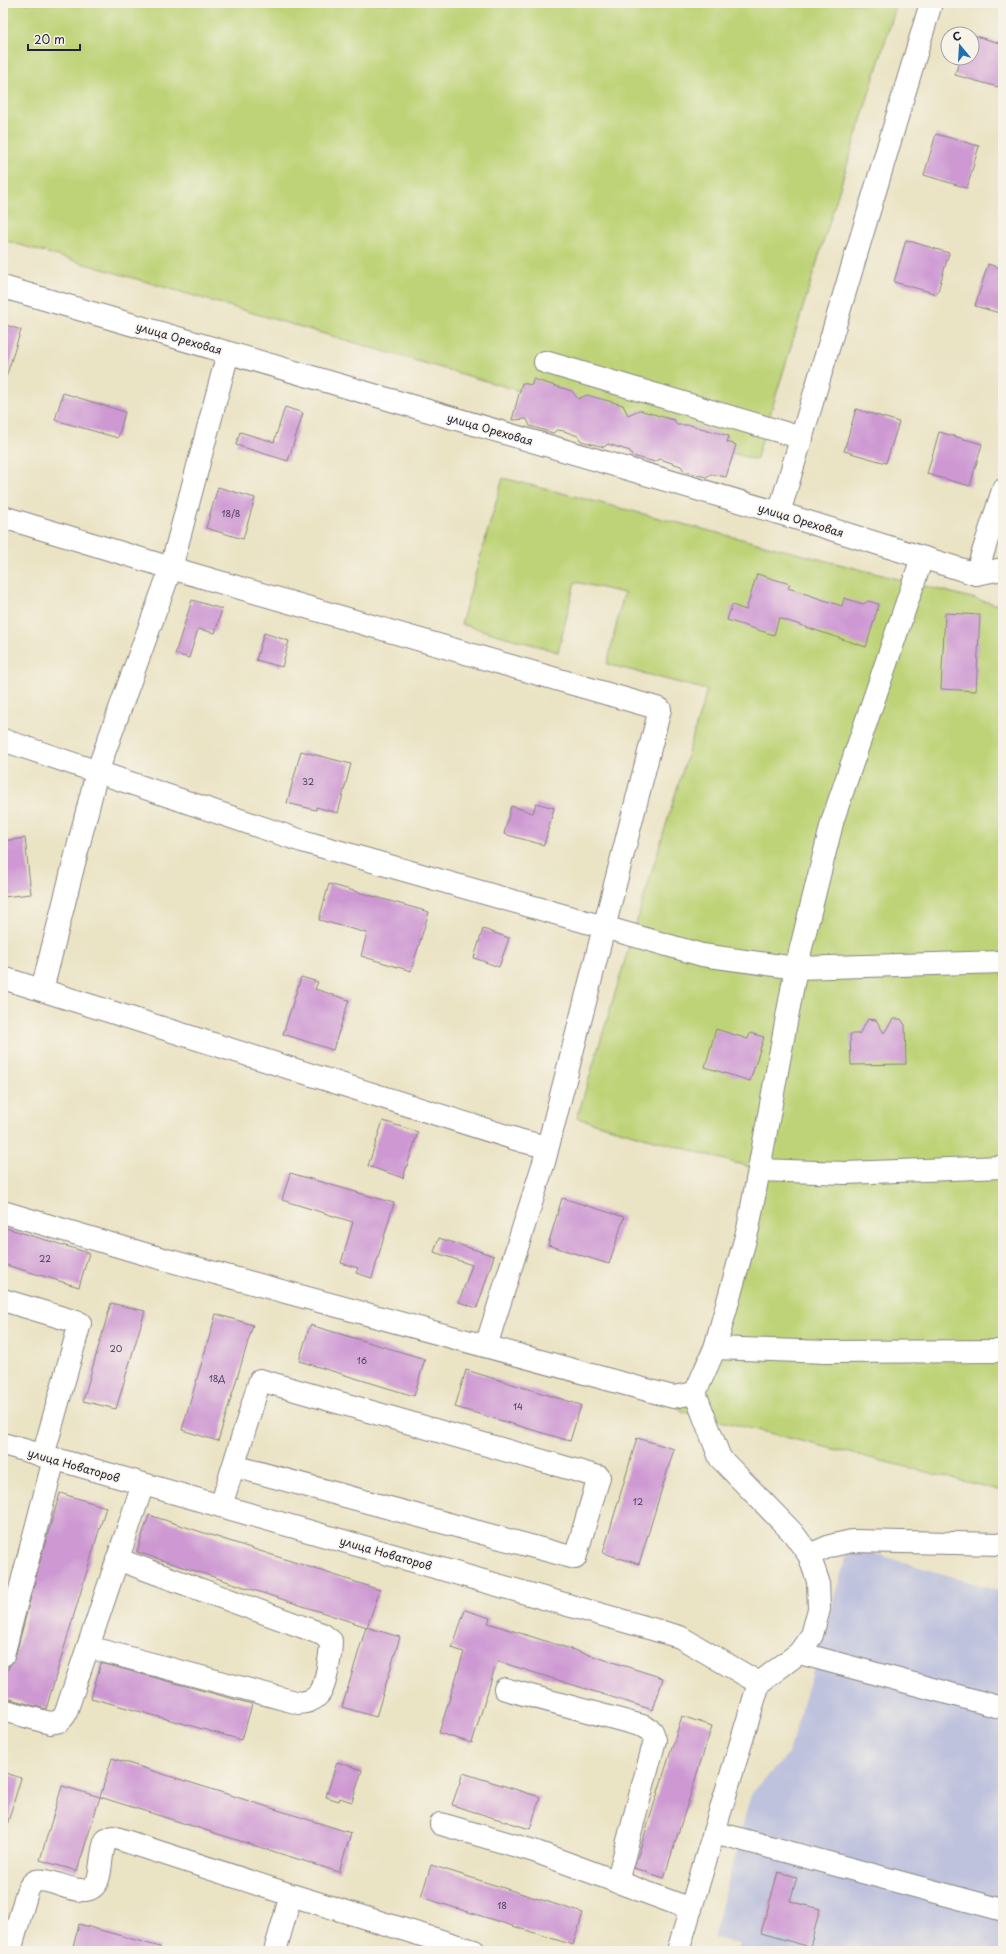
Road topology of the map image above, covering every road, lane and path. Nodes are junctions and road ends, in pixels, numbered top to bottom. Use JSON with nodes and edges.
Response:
{"nodes":[{"id":1,"x":931,"y":3,"type":"edge"},
{"id":2,"x":3,"y":287,"type":"edge"},
{"id":3,"x":228,"y":352,"type":"junction"},
{"id":4,"x":545,"y":362,"type":"dead end"},
{"id":5,"x":802,"y":438,"type":"junction"},
{"id":6,"x":1003,"y":490,"type":"edge"},
{"id":7,"x":779,"y":513,"type":"junction"},
{"id":8,"x":3,"y":517,"type":"edge"},
{"id":9,"x":922,"y":558,"type":"junction"},
{"id":10,"x":171,"y":568,"type":"junction"},
{"id":11,"x":1003,"y":569,"type":"edge"},
{"id":12,"x":976,"y":574,"type":"junction"},
{"id":13,"x":3,"y":740,"type":"edge"},
{"id":14,"x":97,"y":772,"type":"junction"},
{"id":15,"x":604,"y":927,"type":"junction"},
{"id":16,"x":1003,"y":962,"type":"edge"},
{"id":17,"x":796,"y":968,"type":"junction"},
{"id":18,"x":3,"y":978,"type":"edge"},
{"id":19,"x":42,"y":990,"type":"junction"},
{"id":20,"x":547,"y":1147,"type":"junction"},
{"id":21,"x":1003,"y":1167,"type":"edge"},
{"id":22,"x":759,"y":1170,"type":"junction"},
{"id":23,"x":3,"y":1212,"type":"edge"},
{"id":24,"x":3,"y":1300,"type":"edge"},
{"id":25,"x":486,"y":1346,"type":"junction"},
{"id":26,"x":715,"y":1348,"type":"junction"},
{"id":27,"x":1003,"y":1351,"type":"edge"},
{"id":28,"x":694,"y":1393,"type":"junction"},
{"id":29,"x":3,"y":1444,"type":"edge"},
{"id":30,"x":49,"y":1457,"type":"junction"},
{"id":31,"x":234,"y":1466,"type":"junction"},
{"id":32,"x":143,"y":1484,"type":"junction"},
{"id":33,"x":221,"y":1506,"type":"junction"},
{"id":34,"x":1003,"y":1544,"type":"edge"},
{"id":35,"x":809,"y":1555,"type":"junction"},
{"id":36,"x":117,"y":1559,"type":"junction"},
{"id":37,"x":88,"y":1647,"type":"junction"},
{"id":38,"x":799,"y":1653,"type":"junction"},
{"id":39,"x":3,"y":1655,"type":"edge"},
{"id":40,"x":759,"y":1683,"type":"junction"},
{"id":41,"x":505,"y":1689,"type":"dead end"},
{"id":42,"x":1003,"y":1708,"type":"edge"},
{"id":43,"x":3,"y":1710,"type":"edge"},
{"id":44,"x":441,"y":1824,"type":"dead end"},
{"id":45,"x":714,"y":1832,"type":"junction"},
{"id":46,"x":617,"y":1882,"type":"junction"},
{"id":47,"x":291,"y":1895,"type":"junction"},
{"id":48,"x":691,"y":1909,"type":"junction"},
{"id":49,"x":1003,"y":1910,"type":"edge"},
{"id":50,"x":10,"y":1951,"type":"edge"},
{"id":51,"x":275,"y":1951,"type":"edge"},
{"id":52,"x":474,"y":1951,"type":"edge"},
{"id":53,"x":678,"y":1951,"type":"edge"}],
"edges":[{"from":1,"to":5,"type":"street"},
{"from":2,"to":3,"type":"street","name":"улица Ореховая"},
{"from":3,"to":7,"type":"street","name":"улица Ореховая"},
{"from":3,"to":10,"type":"street"},
{"from":4,"to":5,"type":"street"},
{"from":5,"to":7,"type":"street"},
{"from":6,"to":12,"type":"street"},
{"from":7,"to":9,"type":"street","name":"улица Ореховая"},
{"from":8,"to":10,"type":"street"},
{"from":9,"to":12,"type":"street","name":"улица Ореховая"},
{"from":9,"to":17,"type":"street"},
{"from":10,"to":14,"type":"street"},
{"from":10,"to":15,"type":"street"},
{"from":11,"to":12,"type":"street"},
{"from":13,"to":14,"type":"street"},
{"from":14,"to":15,"type":"street"},
{"from":14,"to":19,"type":"street"},
{"from":15,"to":17,"type":"street"},
{"from":15,"to":20,"type":"street"},
{"from":16,"to":17,"type":"street"},
{"from":17,"to":22,"type":"street"},
{"from":18,"to":19,"type":"street"},
{"from":19,"to":20,"type":"street"},
{"from":20,"to":25,"type":"street"},
{"from":21,"to":22,"type":"street"},
{"from":22,"to":26,"type":"street"},
{"from":23,"to":25,"type":"street"},
{"from":24,"to":30,"type":"street"},
{"from":25,"to":28,"type":"street"},
{"from":26,"to":27,"type":"street"},
{"from":26,"to":28,"type":"street"},
{"from":28,"to":35,"type":"street"},
{"from":29,"to":30,"type":"street","name":"улица Новаторов"},
{"from":30,"to":32,"type":"street","name":"улица Новаторов"},
{"from":30,"to":39,"type":"street"},
{"from":31,"to":31,"type":"street"},
{"from":31,"to":33,"type":"street"},
{"from":32,"to":33,"type":"street","name":"улица Новаторов"},
{"from":32,"to":36,"type":"street"},
{"from":33,"to":40,"type":"street","name":"улица Новаторов"},
{"from":34,"to":35,"type":"street"},
{"from":35,"to":38,"type":"street"},
{"from":36,"to":37,"type":"street"},
{"from":36,"to":37,"type":"street"},
{"from":37,"to":43,"type":"street"},
{"from":38,"to":40,"type":"street"},
{"from":38,"to":42,"type":"street"},
{"from":40,"to":45,"type":"street"},
{"from":41,"to":46,"type":"street"},
{"from":44,"to":46,"type":"street"},
{"from":45,"to":48,"type":"street"},
{"from":45,"to":49,"type":"street"},
{"from":46,"to":48,"type":"street"},
{"from":47,"to":50,"type":"street"},
{"from":47,"to":51,"type":"street"},
{"from":47,"to":52,"type":"street"},
{"from":48,"to":53,"type":"street"}]}
